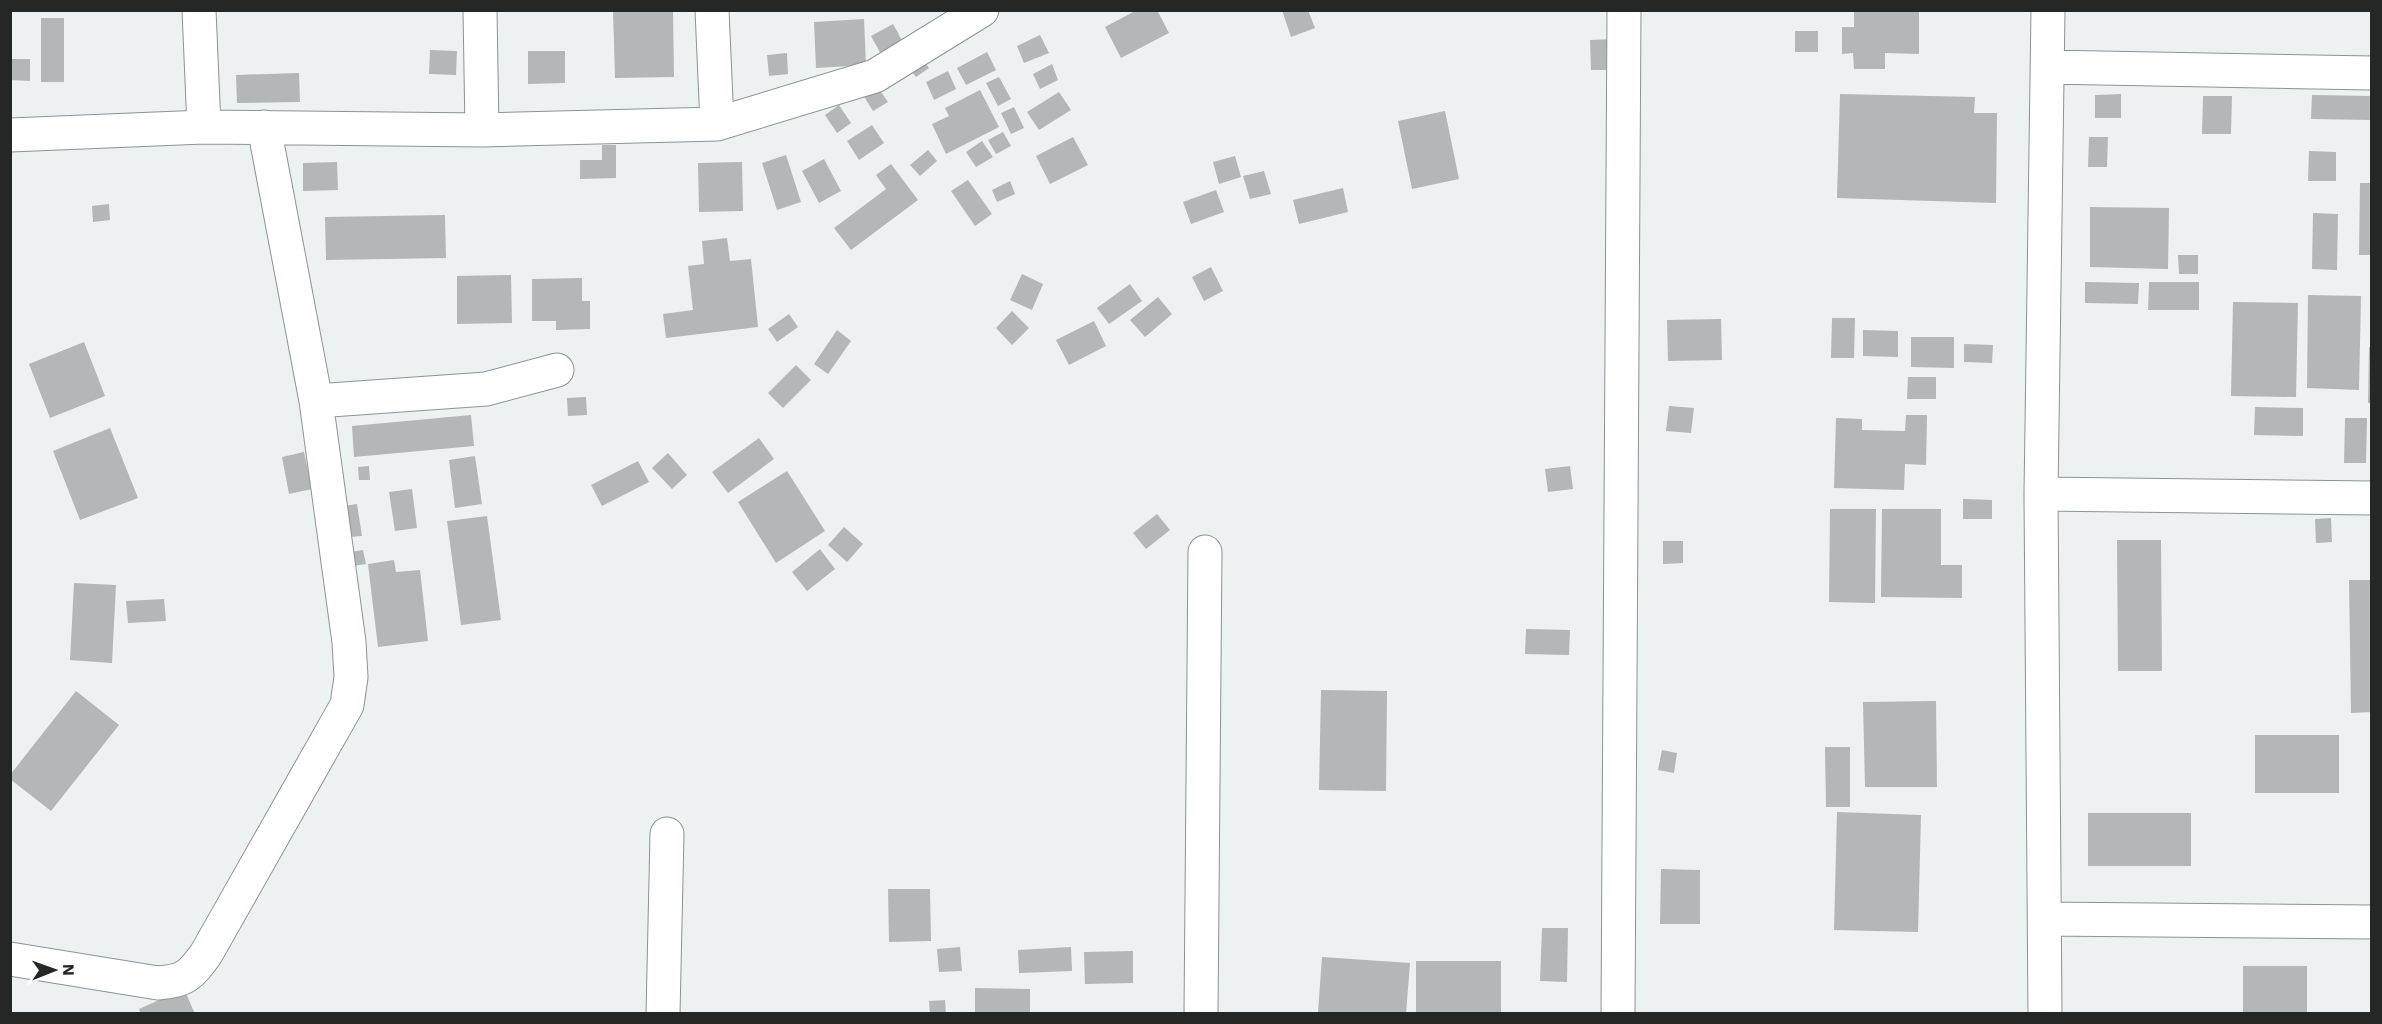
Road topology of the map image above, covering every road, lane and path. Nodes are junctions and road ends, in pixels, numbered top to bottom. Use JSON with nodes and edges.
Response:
{"nodes":[{"id":1,"x":199,"y":10,"type":"edge"},
{"id":2,"x":480,"y":10,"type":"edge"},
{"id":3,"x":712,"y":10,"type":"edge"},
{"id":4,"x":982,"y":10,"type":"edge"},
{"id":5,"x":1624,"y":10,"type":"edge"},
{"id":6,"x":2048,"y":10,"type":"edge"},
{"id":7,"x":2047,"y":67,"type":"junction"},
{"id":8,"x":2372,"y":73,"type":"edge"},
{"id":9,"x":717,"y":124,"type":"junction"},
{"id":10,"x":204,"y":127,"type":"junction"},
{"id":11,"x":264,"y":128,"type":"junction"},
{"id":12,"x":482,"y":130,"type":"junction"},
{"id":13,"x":10,"y":135,"type":"edge"},
{"id":14,"x":557,"y":370,"type":"dead end"},
{"id":15,"x":316,"y":401,"type":"junction"},
{"id":16,"x":2042,"y":494,"type":"junction"},
{"id":17,"x":2372,"y":498,"type":"edge"},
{"id":18,"x":1205,"y":552,"type":"dead end"},
{"id":19,"x":667,"y":834,"type":"dead end"},
{"id":20,"x":2046,"y":920,"type":"junction"},
{"id":21,"x":2372,"y":922,"type":"edge"},
{"id":22,"x":10,"y":959,"type":"edge"},
{"id":23,"x":661,"y":1012,"type":"edge"},
{"id":24,"x":1201,"y":1014,"type":"edge"},
{"id":25,"x":1618,"y":1014,"type":"edge"},
{"id":26,"x":2045,"y":1014,"type":"edge"}],
"edges":[{"from":1,"to":10,"type":"street"},
{"from":2,"to":12,"type":"street"},
{"from":3,"to":9,"type":"street"},
{"from":4,"to":9,"type":"street"},
{"from":5,"to":25,"type":"street"},
{"from":6,"to":7,"type":"street"},
{"from":7,"to":8,"type":"street"},
{"from":7,"to":16,"type":"street"},
{"from":9,"to":12,"type":"street"},
{"from":10,"to":11,"type":"street"},
{"from":10,"to":13,"type":"street"},
{"from":11,"to":12,"type":"street"},
{"from":11,"to":15,"type":"street"},
{"from":14,"to":15,"type":"street"},
{"from":15,"to":22,"type":"street"},
{"from":16,"to":17,"type":"street"},
{"from":16,"to":20,"type":"street"},
{"from":18,"to":24,"type":"street"},
{"from":19,"to":23,"type":"street"},
{"from":20,"to":21,"type":"street"},
{"from":20,"to":26,"type":"street"}]}
